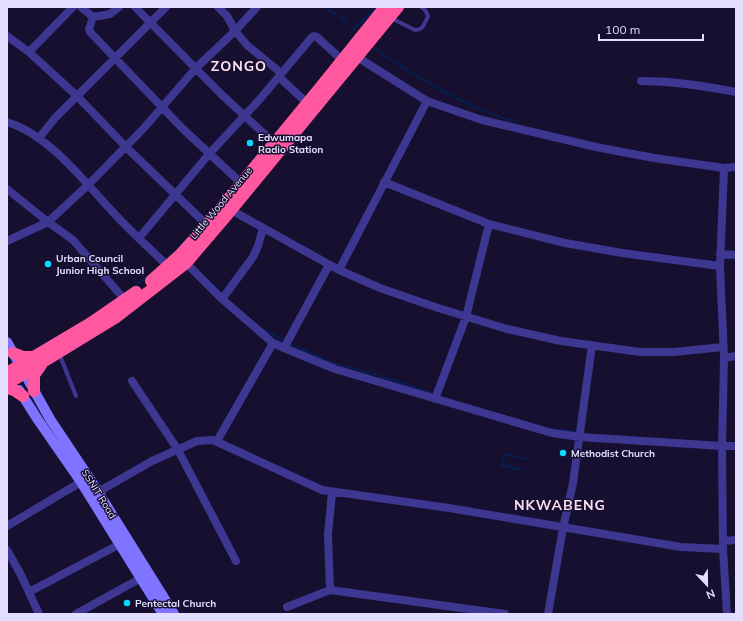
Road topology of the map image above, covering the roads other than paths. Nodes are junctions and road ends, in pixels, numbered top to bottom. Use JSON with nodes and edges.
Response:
{"nodes":[{"id":1,"x":81,"y":7,"type":"edge"},
{"id":2,"x":119,"y":7,"type":"edge"},
{"id":3,"x":135,"y":7,"type":"edge"},
{"id":4,"x":166,"y":7,"type":"edge"},
{"id":5,"x":218,"y":7,"type":"edge"},
{"id":6,"x":257,"y":7,"type":"edge"},
{"id":7,"x":398,"y":7,"type":"edge"},
{"id":8,"x":421,"y":7,"type":"edge"},
{"id":9,"x":72,"y":8,"type":"edge"},
{"id":10,"x":388,"y":12,"type":"edge"},
{"id":11,"x":93,"y":17,"type":"junction"},
{"id":12,"x":151,"y":22,"type":"junction"},
{"id":13,"x":235,"y":31,"type":"junction"},
{"id":14,"x":7,"y":36,"type":"edge"},
{"id":15,"x":29,"y":52,"type":"junction"},
{"id":16,"x":116,"y":58,"type":"junction"},
{"id":17,"x":357,"y":58,"type":"junction"},
{"id":18,"x":342,"y":60,"type":"junction"},
{"id":19,"x":195,"y":69,"type":"junction"},
{"id":20,"x":280,"y":75,"type":"junction"},
{"id":21,"x":641,"y":81,"type":"dead end"},
{"id":22,"x":736,"y":92,"type":"edge"},
{"id":23,"x":77,"y":96,"type":"junction"},
{"id":24,"x":427,"y":101,"type":"junction"},
{"id":25,"x":307,"y":103,"type":"junction"},
{"id":26,"x":163,"y":107,"type":"junction"},
{"id":27,"x":245,"y":116,"type":"junction"},
{"id":28,"x":7,"y":122,"type":"edge"},
{"id":29,"x":39,"y":138,"type":"junction"},
{"id":30,"x":274,"y":143,"type":"junction"},
{"id":31,"x":126,"y":147,"type":"junction"},
{"id":32,"x":209,"y":154,"type":"junction"},
{"id":33,"x":736,"y":166,"type":"edge"},
{"id":34,"x":724,"y":168,"type":"junction"},
{"id":35,"x":384,"y":182,"type":"junction"},
{"id":36,"x":241,"y":183,"type":"junction"},
{"id":37,"x":88,"y":185,"type":"junction"},
{"id":38,"x":7,"y":189,"type":"edge"},
{"id":39,"x":175,"y":195,"type":"junction"},
{"id":40,"x":231,"y":210,"type":"junction"},
{"id":41,"x":48,"y":222,"type":"junction"},
{"id":42,"x":207,"y":224,"type":"junction"},
{"id":43,"x":489,"y":224,"type":"junction"},
{"id":44,"x":263,"y":228,"type":"junction"},
{"id":45,"x":139,"y":238,"type":"junction"},
{"id":46,"x":7,"y":241,"type":"edge"},
{"id":47,"x":720,"y":254,"type":"junction"},
{"id":48,"x":736,"y":255,"type":"edge"},
{"id":49,"x":186,"y":263,"type":"junction"},
{"id":50,"x":329,"y":265,"type":"junction"},
{"id":51,"x":168,"y":266,"type":"junction"},
{"id":52,"x":720,"y":266,"type":"junction"},
{"id":53,"x":339,"y":270,"type":"junction"},
{"id":54,"x":222,"y":299,"type":"junction"},
{"id":55,"x":125,"y":300,"type":"junction"},
{"id":56,"x":466,"y":317,"type":"junction"},
{"id":57,"x":7,"y":342,"type":"edge"},
{"id":58,"x":273,"y":343,"type":"junction"},
{"id":59,"x":592,"y":345,"type":"junction"},
{"id":60,"x":723,"y":347,"type":"junction"},
{"id":61,"x":284,"y":348,"type":"junction"},
{"id":62,"x":13,"y":353,"type":"junction"},
{"id":63,"x":59,"y":353,"type":"junction"},
{"id":64,"x":736,"y":356,"type":"edge"},
{"id":65,"x":724,"y":358,"type":"junction"},
{"id":66,"x":40,"y":359,"type":"junction"},
{"id":67,"x":22,"y":369,"type":"junction"},
{"id":68,"x":8,"y":377,"type":"edge"},
{"id":69,"x":132,"y":381,"type":"dead end"},
{"id":70,"x":28,"y":394,"type":"junction"},
{"id":71,"x":76,"y":396,"type":"dead end"},
{"id":72,"x":435,"y":399,"type":"junction"},
{"id":73,"x":580,"y":437,"type":"junction"},
{"id":74,"x":217,"y":441,"type":"junction"},
{"id":75,"x":722,"y":446,"type":"junction"},
{"id":76,"x":736,"y":446,"type":"edge"},
{"id":77,"x":178,"y":450,"type":"junction"},
{"id":78,"x":81,"y":482,"type":"junction"},
{"id":79,"x":98,"y":492,"type":"junction"},
{"id":80,"x":332,"y":492,"type":"junction"},
{"id":81,"x":7,"y":526,"type":"edge"},
{"id":82,"x":563,"y":528,"type":"junction"},
{"id":83,"x":736,"y":540,"type":"edge"},
{"id":84,"x":724,"y":541,"type":"junction"},
{"id":85,"x":120,"y":544,"type":"junction"},
{"id":86,"x":723,"y":549,"type":"junction"},
{"id":87,"x":7,"y":550,"type":"edge"},
{"id":88,"x":236,"y":561,"type":"dead end"},
{"id":89,"x":142,"y":578,"type":"junction"},
{"id":90,"x":330,"y":590,"type":"junction"},
{"id":91,"x":29,"y":592,"type":"junction"},
{"id":92,"x":287,"y":607,"type":"dead end"},
{"id":93,"x":39,"y":614,"type":"edge"},
{"id":94,"x":76,"y":614,"type":"edge"},
{"id":95,"x":163,"y":614,"type":"edge"},
{"id":96,"x":174,"y":614,"type":"edge"},
{"id":97,"x":505,"y":614,"type":"edge"},
{"id":98,"x":548,"y":614,"type":"edge"},
{"id":99,"x":727,"y":614,"type":"edge"}],
"edges":[{"from":1,"to":11,"type":"street"},
{"from":2,"to":11,"type":"street"},
{"from":3,"to":12,"type":"street"},
{"from":4,"to":12,"type":"street"},
{"from":5,"to":13,"type":"street"},
{"from":6,"to":13,"type":"street"},
{"from":7,"to":10,"type":"highway","name":"Little Wood Avenue"},
{"from":8,"to":10,"type":"lane"},
{"from":9,"to":15,"type":"street"},
{"from":10,"to":17,"type":"highway","name":"Little Wood Avenue"},
{"from":10,"to":18,"type":"highway","name":"Little Wood Avenue"},
{"from":11,"to":16,"type":"street"},
{"from":12,"to":16,"type":"street"},
{"from":12,"to":19,"type":"street"},
{"from":13,"to":19,"type":"street"},
{"from":13,"to":20,"type":"street"},
{"from":14,"to":15,"type":"street"},
{"from":15,"to":23,"type":"street"},
{"from":16,"to":23,"type":"street"},
{"from":16,"to":26,"type":"street"},
{"from":17,"to":24,"type":"street"},
{"from":17,"to":40,"type":"highway","name":"Little Wood Avenue"},
{"from":18,"to":20,"type":"street"},
{"from":18,"to":25,"type":"highway","name":"Little Wood Avenue"},
{"from":19,"to":26,"type":"street"},
{"from":19,"to":27,"type":"street"},
{"from":20,"to":25,"type":"street"},
{"from":20,"to":27,"type":"street"},
{"from":21,"to":22,"type":"street"},
{"from":23,"to":29,"type":"street"},
{"from":23,"to":31,"type":"street"},
{"from":24,"to":34,"type":"street"},
{"from":24,"to":35,"type":"street"},
{"from":25,"to":30,"type":"highway","name":"Little Wood Avenue"},
{"from":26,"to":31,"type":"street"},
{"from":26,"to":32,"type":"street"},
{"from":27,"to":30,"type":"street"},
{"from":27,"to":32,"type":"street"},
{"from":28,"to":29,"type":"street"},
{"from":29,"to":37,"type":"street"},
{"from":30,"to":36,"type":"highway","name":"Little Wood Avenue"},
{"from":31,"to":37,"type":"street"},
{"from":31,"to":39,"type":"street"},
{"from":32,"to":36,"type":"street"},
{"from":32,"to":39,"type":"street"},
{"from":33,"to":34,"type":"street"},
{"from":34,"to":47,"type":"street"},
{"from":35,"to":43,"type":"street"},
{"from":35,"to":53,"type":"street"},
{"from":36,"to":42,"type":"highway","name":"Little Wood Avenue"},
{"from":37,"to":41,"type":"street"},
{"from":37,"to":45,"type":"street"},
{"from":38,"to":41,"type":"street"},
{"from":39,"to":42,"type":"street"},
{"from":39,"to":45,"type":"street"},
{"from":40,"to":44,"type":"street"},
{"from":40,"to":49,"type":"highway","name":"Little Wood Avenue"},
{"from":41,"to":46,"type":"street"},
{"from":41,"to":55,"type":"street"},
{"from":42,"to":51,"type":"highway","name":"Little Wood Avenue"},
{"from":43,"to":52,"type":"street"},
{"from":43,"to":56,"type":"street"},
{"from":44,"to":50,"type":"street"},
{"from":44,"to":54,"type":"street"},
{"from":45,"to":51,"type":"street"},
{"from":47,"to":48,"type":"street"},
{"from":47,"to":52,"type":"street"},
{"from":49,"to":54,"type":"street"},
{"from":49,"to":63,"type":"highway","name":"Little Wood Avenue"},
{"from":50,"to":53,"type":"street"},
{"from":50,"to":61,"type":"street"},
{"from":51,"to":55,"type":"highway","name":"Little Wood Avenue"},
{"from":52,"to":60,"type":"street"},
{"from":53,"to":56,"type":"street"},
{"from":54,"to":58,"type":"street"},
{"from":55,"to":66,"type":"highway","name":"Little Wood Avenue"},
{"from":56,"to":59,"type":"street"},
{"from":56,"to":72,"type":"street"},
{"from":57,"to":62,"type":"street","name":"SSNIT Road"},
{"from":58,"to":61,"type":"street"},
{"from":58,"to":74,"type":"street"},
{"from":59,"to":60,"type":"street"},
{"from":59,"to":73,"type":"street"},
{"from":60,"to":65,"type":"street"},
{"from":61,"to":72,"type":"street"},
{"from":62,"to":66,"type":"highway"},
{"from":62,"to":67,"type":"street","name":"SSNIT Road"},
{"from":63,"to":66,"type":"highway","name":"Little Wood Avenue"},
{"from":63,"to":71,"type":"lane"},
{"from":64,"to":65,"type":"street"},
{"from":65,"to":75,"type":"street"},
{"from":66,"to":67,"type":"highway","name":"Little Wood Avenue"},
{"from":66,"to":70,"type":"highway"},
{"from":67,"to":68,"type":"highway","name":"Little Wood Avenue"},
{"from":67,"to":70,"type":"street","name":"SSNIT Road"},
{"from":68,"to":70,"type":"highway"},
{"from":69,"to":77,"type":"street"},
{"from":70,"to":78,"type":"street","name":"SSNIT Road"},
{"from":70,"to":79,"type":"street","name":"SSNIT Road"},
{"from":72,"to":73,"type":"street"},
{"from":73,"to":75,"type":"street"},
{"from":73,"to":82,"type":"street"},
{"from":74,"to":77,"type":"street"},
{"from":74,"to":80,"type":"street"},
{"from":75,"to":76,"type":"street"},
{"from":75,"to":84,"type":"street"},
{"from":77,"to":79,"type":"street"},
{"from":77,"to":88,"type":"street"},
{"from":78,"to":81,"type":"street"},
{"from":78,"to":85,"type":"street","name":"SSNIT Road"},
{"from":79,"to":96,"type":"street","name":"SSNIT Road"},
{"from":80,"to":82,"type":"street"},
{"from":80,"to":90,"type":"street"},
{"from":82,"to":86,"type":"street"},
{"from":82,"to":98,"type":"street"},
{"from":83,"to":84,"type":"street"},
{"from":84,"to":86,"type":"street"},
{"from":85,"to":89,"type":"street","name":"SSNIT Road"},
{"from":85,"to":91,"type":"street"},
{"from":86,"to":99,"type":"street"},
{"from":87,"to":91,"type":"street"},
{"from":89,"to":94,"type":"street"},
{"from":89,"to":95,"type":"street","name":"SSNIT Road"},
{"from":90,"to":92,"type":"street"},
{"from":90,"to":97,"type":"street"},
{"from":91,"to":93,"type":"street"}]}
